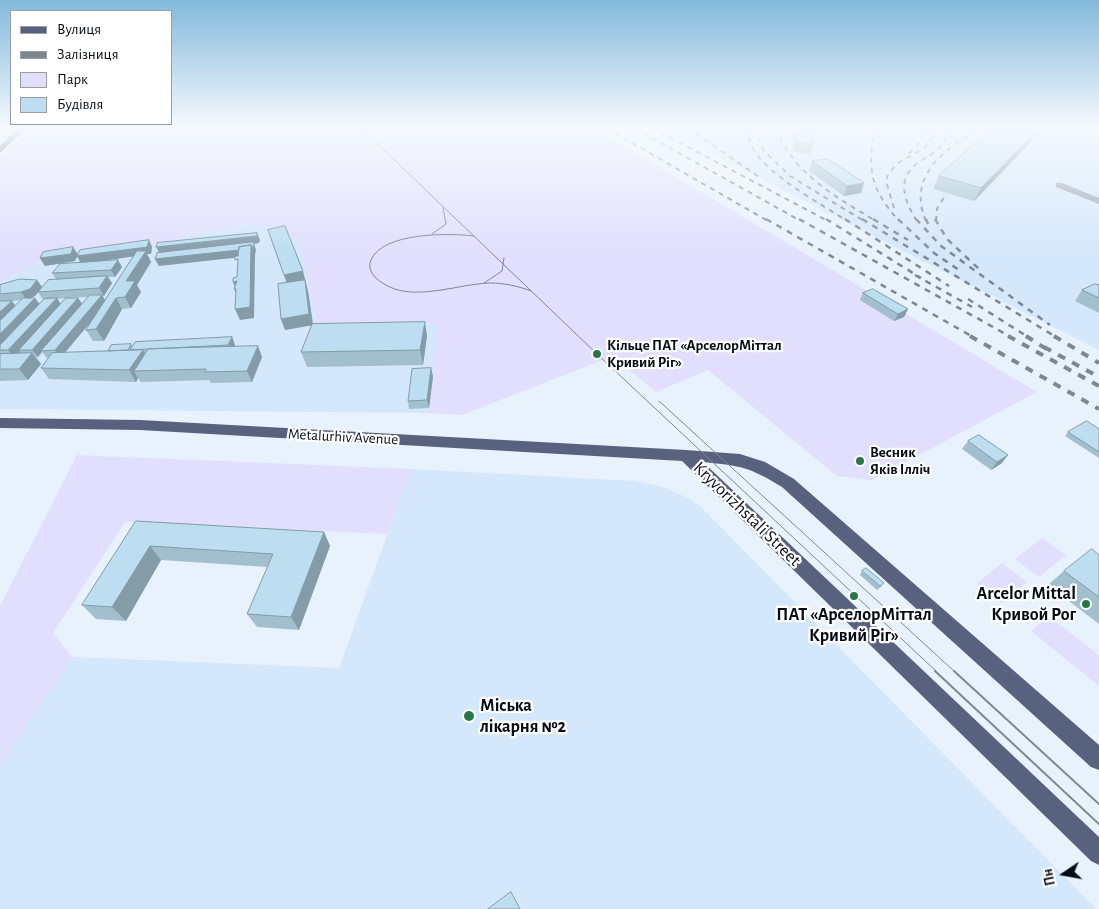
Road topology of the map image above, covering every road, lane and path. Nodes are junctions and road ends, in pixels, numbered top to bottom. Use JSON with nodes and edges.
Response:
{"nodes":[{"id":1,"x":1059,"y":185,"type":"dead end"},
{"id":2,"x":1099,"y":201,"type":"edge"},
{"id":3,"x":0,"y":422,"type":"edge"},
{"id":4,"x":686,"y":455,"type":"junction"},
{"id":5,"x":1099,"y":759,"type":"edge"},
{"id":6,"x":1099,"y":852,"type":"edge"}],
"edges":[{"from":1,"to":2,"type":"street"},
{"from":3,"to":4,"type":"main road","name":"Metalurhiv Avenue"},
{"from":4,"to":5,"type":"main road","name":"Kryvorizhstali Street"},
{"from":4,"to":6,"type":"main road","name":"Kryvorizhstali Street"}]}
